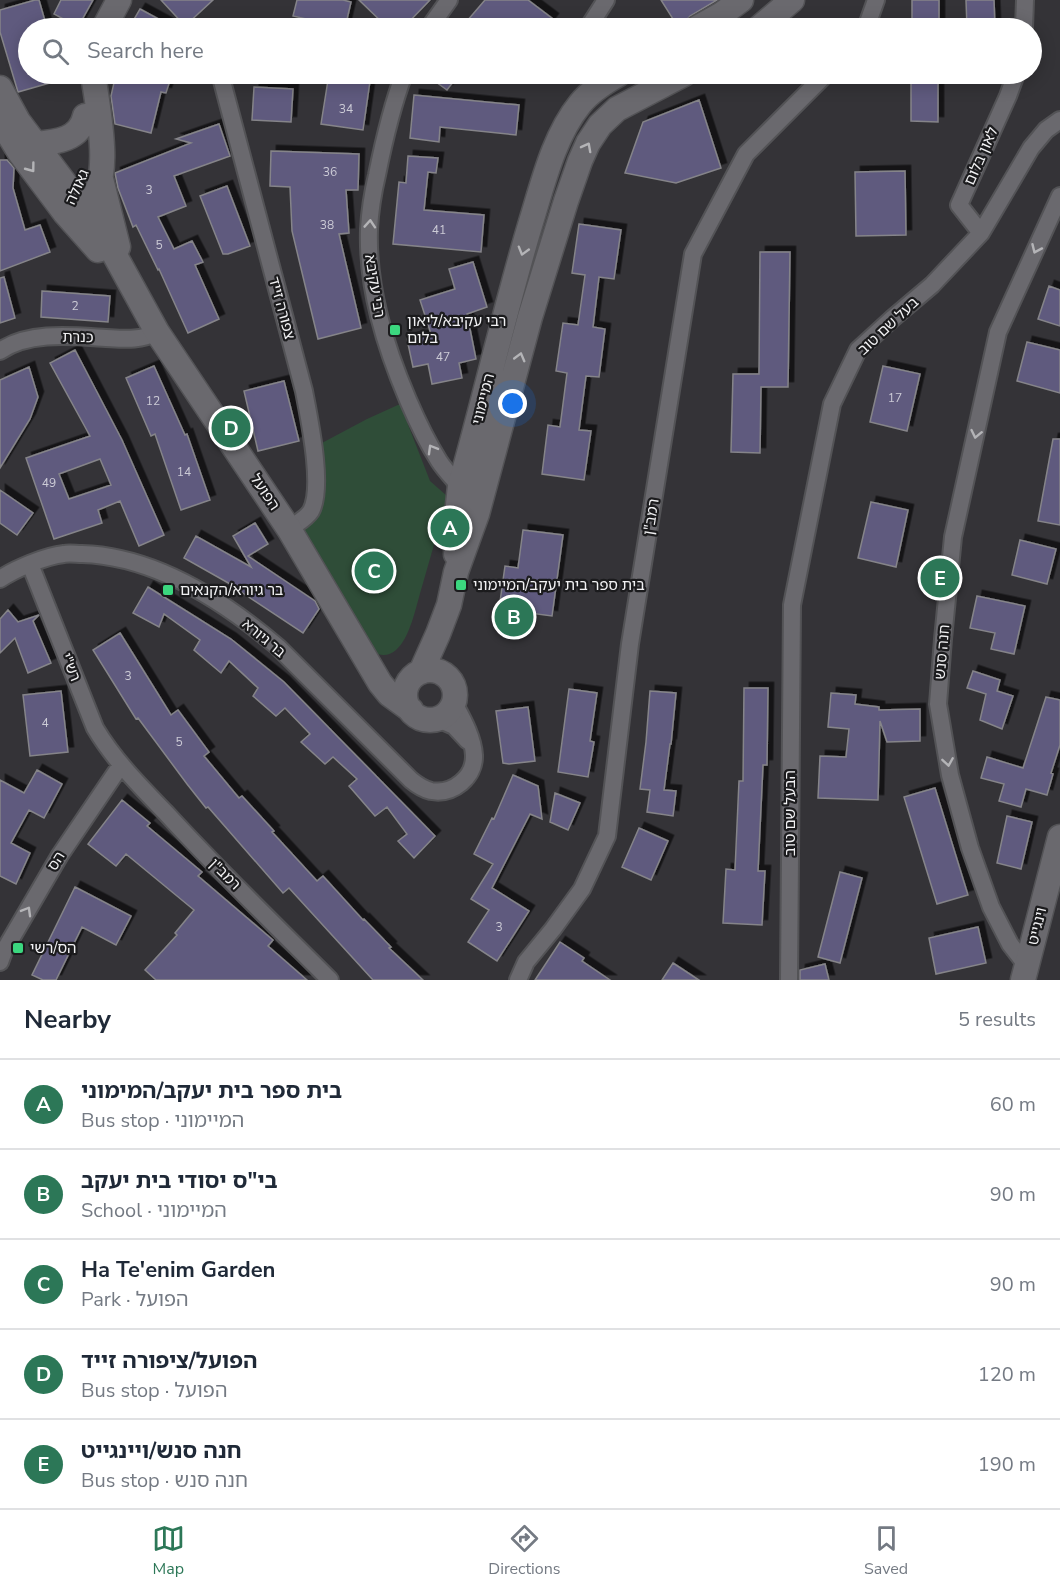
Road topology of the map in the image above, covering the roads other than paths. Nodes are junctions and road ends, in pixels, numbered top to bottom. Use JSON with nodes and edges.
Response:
{"nodes":[{"id":1,"x":119,"y":0,"type":"edge"},
{"id":2,"x":449,"y":0,"type":"edge"},
{"id":3,"x":606,"y":0,"type":"edge"},
{"id":4,"x":741,"y":0,"type":"edge"},
{"id":5,"x":792,"y":0,"type":"edge"},
{"id":6,"x":876,"y":0,"type":"edge"},
{"id":7,"x":1025,"y":0,"type":"edge"},
{"id":8,"x":109,"y":18,"type":"edge"},
{"id":9,"x":436,"y":18,"type":"edge"},
{"id":10,"x":594,"y":18,"type":"edge"},
{"id":11,"x":715,"y":18,"type":"edge"},
{"id":12,"x":771,"y":18,"type":"edge"},
{"id":13,"x":870,"y":18,"type":"edge"},
{"id":14,"x":1024,"y":18,"type":"edge"},
{"id":15,"x":85,"y":84,"type":"edge"},
{"id":16,"x":94,"y":84,"type":"edge"},
{"id":17,"x":223,"y":84,"type":"edge"},
{"id":18,"x":400,"y":84,"type":"edge"},
{"id":19,"x":599,"y":84,"type":"edge"},
{"id":20,"x":608,"y":84,"type":"edge"},
{"id":21,"x":665,"y":84,"type":"edge"},
{"id":22,"x":816,"y":84,"type":"edge"},
{"id":23,"x":1012,"y":84,"type":"edge"},
{"id":24,"x":0,"y":88,"type":"edge"},
{"id":25,"x":617,"y":109,"type":"junction"},
{"id":26,"x":85,"y":116,"type":"junction"},
{"id":27,"x":0,"y":120,"type":"edge"},
{"id":28,"x":1060,"y":120,"type":"edge"},
{"id":29,"x":35,"y":144,"type":"junction"},
{"id":30,"x":101,"y":179,"type":"junction"},
{"id":31,"x":1060,"y":196,"type":"edge"},
{"id":32,"x":75,"y":206,"type":"junction"},
{"id":33,"x":981,"y":233,"type":"junction"},
{"id":34,"x":128,"y":278,"type":"junction"},
{"id":35,"x":157,"y":332,"type":"junction"},
{"id":36,"x":0,"y":351,"type":"edge"},
{"id":37,"x":460,"y":486,"type":"junction"},
{"id":38,"x":477,"y":514,"type":"junction"},
{"id":39,"x":289,"y":529,"type":"junction"},
{"id":40,"x":30,"y":564,"type":"junction"},
{"id":41,"x":456,"y":572,"type":"junction"},
{"id":42,"x":0,"y":579,"type":"edge"},
{"id":43,"x":448,"y":605,"type":"junction"},
{"id":44,"x":791,"y":645,"type":"joint"},
{"id":45,"x":371,"y":670,"type":"junction"},
{"id":46,"x":417,"y":674,"type":"junction"},
{"id":47,"x":447,"y":700,"type":"junction"},
{"id":48,"x":411,"y":711,"type":"junction"},
{"id":49,"x":122,"y":765,"type":"junction"},
{"id":50,"x":1060,"y":837,"type":"edge"},
{"id":51,"x":0,"y":962,"type":"edge"},
{"id":52,"x":1025,"y":973,"type":"edge"},
{"id":53,"x":330,"y":980,"type":"edge"},
{"id":54,"x":518,"y":980,"type":"edge"},
{"id":55,"x":789,"y":980,"type":"edge"}],
"edges":[{"from":1,"to":8,"type":"street"},
{"from":2,"to":9,"type":"street"},
{"from":3,"to":10,"type":"street"},
{"from":4,"to":11,"type":"street"},
{"from":5,"to":12,"type":"street"},
{"from":6,"to":13,"type":"street"},
{"from":7,"to":14,"type":"street"},
{"from":15,"to":26,"type":"street","name":"גאולה"},
{"from":16,"to":30,"type":"street","name":"גאולה"},
{"from":17,"to":39,"type":"street","name":"צפורה זייד"},
{"from":37,"to":18,"type":"street","name":"רבי עקיבא","one_way":true},
{"from":19,"to":37,"type":"street","name":"המיימוני","one_way":true},
{"from":20,"to":25,"type":"street"},
{"from":21,"to":25,"type":"street"},
{"from":22,"to":54,"type":"street","name":"רמב\"ן"},
{"from":23,"to":33,"type":"street","name":"לאון בלום"},
{"from":24,"to":29,"type":"street","name":"הפועל"},
{"from":38,"to":25,"type":"street","name":"המיימוני","one_way":true},
{"from":26,"to":29,"type":"street"},
{"from":26,"to":32,"type":"street","name":"גאולה"},
{"from":27,"to":32,"type":"street","name":"הפועל","one_way":true},
{"from":28,"to":33,"type":"street","name":"בעל שם טוב"},
{"from":29,"to":32,"type":"street","name":"הפועל"},
{"from":30,"to":32,"type":"street","name":"גאולה"},
{"from":30,"to":34,"type":"street"},
{"from":31,"to":52,"type":"street","name":"חנה סנש","one_way":true},
{"from":32,"to":34,"type":"street","name":"הפועל"},
{"from":33,"to":44,"type":"street","name":"בעל שם טוב"},
{"from":34,"to":35,"type":"street","name":"הפועל"},
{"from":35,"to":36,"type":"street","name":"כנרת"},
{"from":35,"to":39,"type":"street","name":"הפועל"},
{"from":37,"to":38,"type":"street","name":"רבי עקיבא"},
{"from":37,"to":41,"type":"street","name":"המיימוני"},
{"from":38,"to":41,"type":"street","name":"המיימוני"},
{"from":39,"to":45,"type":"street","name":"הפועל"},
{"from":40,"to":42,"type":"street","name":"בר גיורא"},
{"from":40,"to":47,"type":"street","name":"בר גיורא"},
{"from":40,"to":49,"type":"street","name":"רש\"י"},
{"from":41,"to":43,"type":"street","name":"המיימוני"},
{"from":43,"to":46,"type":"street","name":"המיימוני"},
{"from":43,"to":47,"type":"street","name":"המיימוני"},
{"from":44,"to":55,"type":"street","name":"הבעל שם טוב"},
{"from":45,"to":46,"type":"street"},
{"from":45,"to":48,"type":"street","name":"הפועל"},
{"from":46,"to":47,"type":"street"},
{"from":46,"to":48,"type":"street"},
{"from":47,"to":48,"type":"street"},
{"from":51,"to":49,"type":"street","name":"הס","one_way":true},
{"from":49,"to":53,"type":"street","name":"רמב\"ן"},
{"from":50,"to":52,"type":"street","name":"וינגייט"}]}
